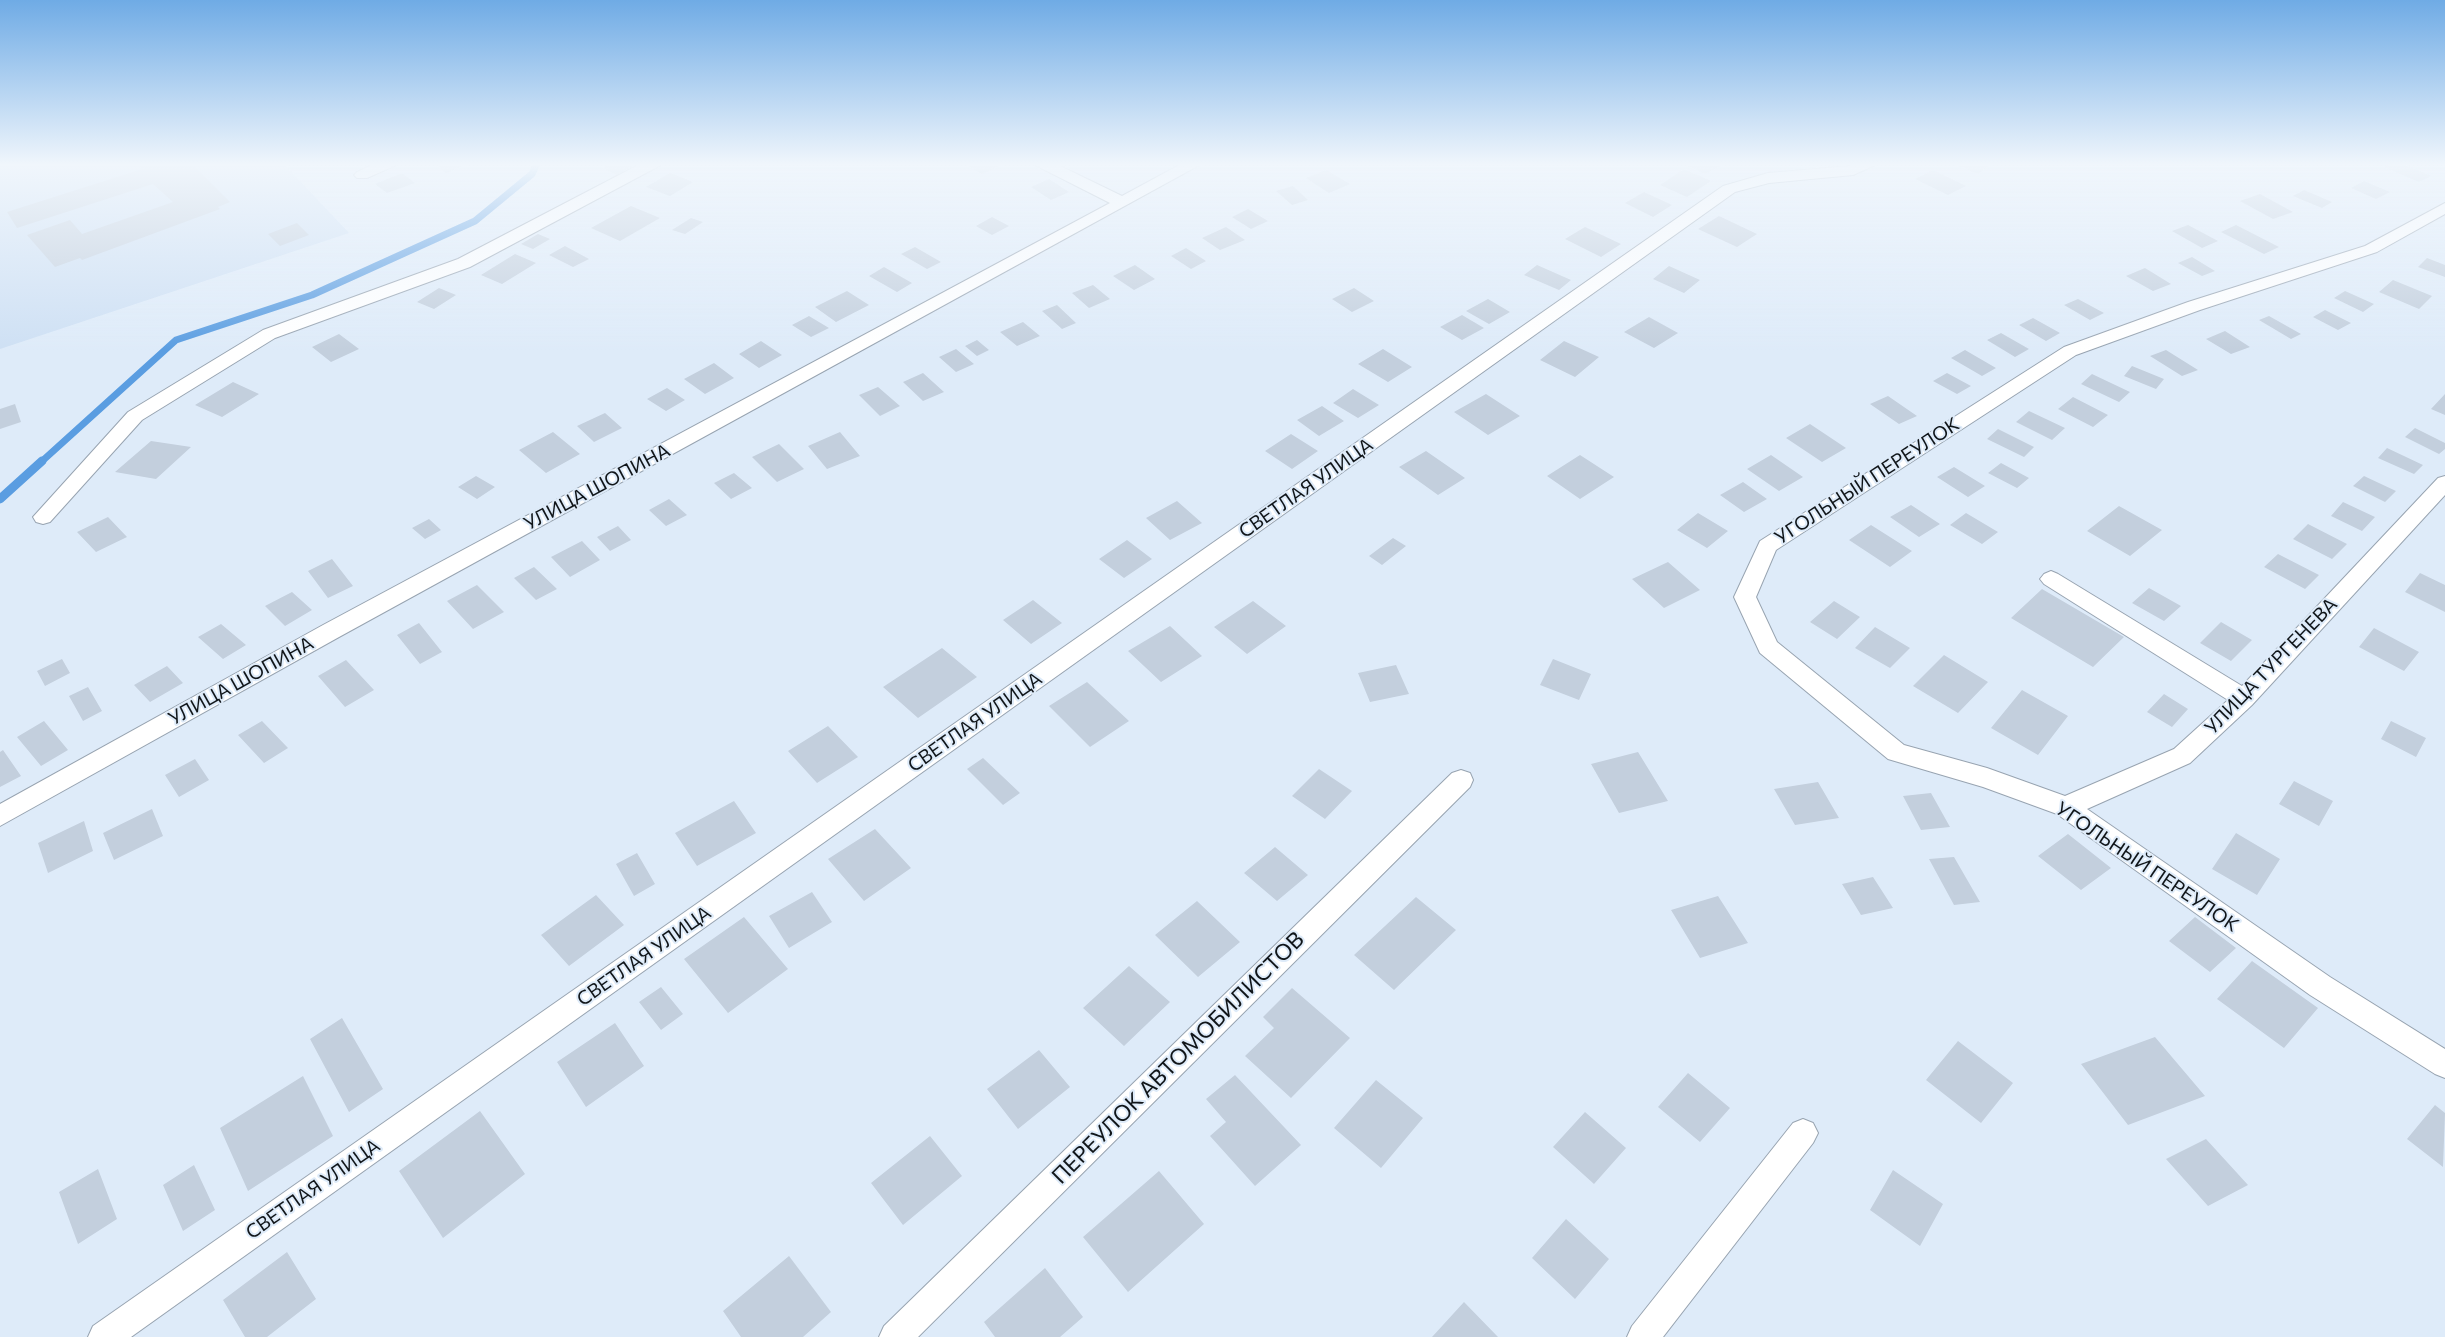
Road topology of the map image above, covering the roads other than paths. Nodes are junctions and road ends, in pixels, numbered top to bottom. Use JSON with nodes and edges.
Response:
{"nodes":[{"id":1,"x":535,"y":225,"type":"edge"},
{"id":2,"x":1078,"y":225,"type":"edge"},
{"id":3,"x":1677,"y":225,"type":"edge"},
{"id":4,"x":2414,"y":225,"type":"edge"},
{"id":5,"x":2445,"y":483,"type":"edge"},
{"id":6,"x":43,"y":517,"type":"dead end"},
{"id":7,"x":2051,"y":579,"type":"dead end"},
{"id":8,"x":2244,"y":699,"type":"junction"},
{"id":9,"x":1461,"y":780,"type":"dead end"},
{"id":10,"x":2066,"y":807,"type":"junction"},
{"id":11,"x":0,"y":816,"type":"edge"},
{"id":12,"x":2445,"y":1065,"type":"edge"},
{"id":13,"x":1802,"y":1133,"type":"dead end"},
{"id":14,"x":104,"y":1337,"type":"edge"},
{"id":15,"x":895,"y":1337,"type":"edge"},
{"id":16,"x":1644,"y":1337,"type":"edge"}],
"edges":[{"from":1,"to":6,"type":"street"},
{"from":2,"to":11,"type":"street","name":"УЛИЦА ШОПИНА"},
{"from":3,"to":14,"type":"street","name":"СВЕТЛАЯ УЛИЦА"},
{"from":4,"to":10,"type":"street","name":"УГОЛЬНЫЙ ПЕРЕУЛОК"},
{"from":5,"to":8,"type":"street","name":"УЛИЦА ТУРГЕНЕВА"},
{"from":7,"to":8,"type":"street"},
{"from":8,"to":10,"type":"street","name":"УЛИЦА ТУРГЕНЕВА"},
{"from":9,"to":15,"type":"street","name":"ПЕРЕУЛОК АВТОМОБИЛИСТОВ"},
{"from":10,"to":12,"type":"street","name":"УГОЛЬНЫЙ ПЕРЕУЛОК"},
{"from":13,"to":16,"type":"street"}]}
